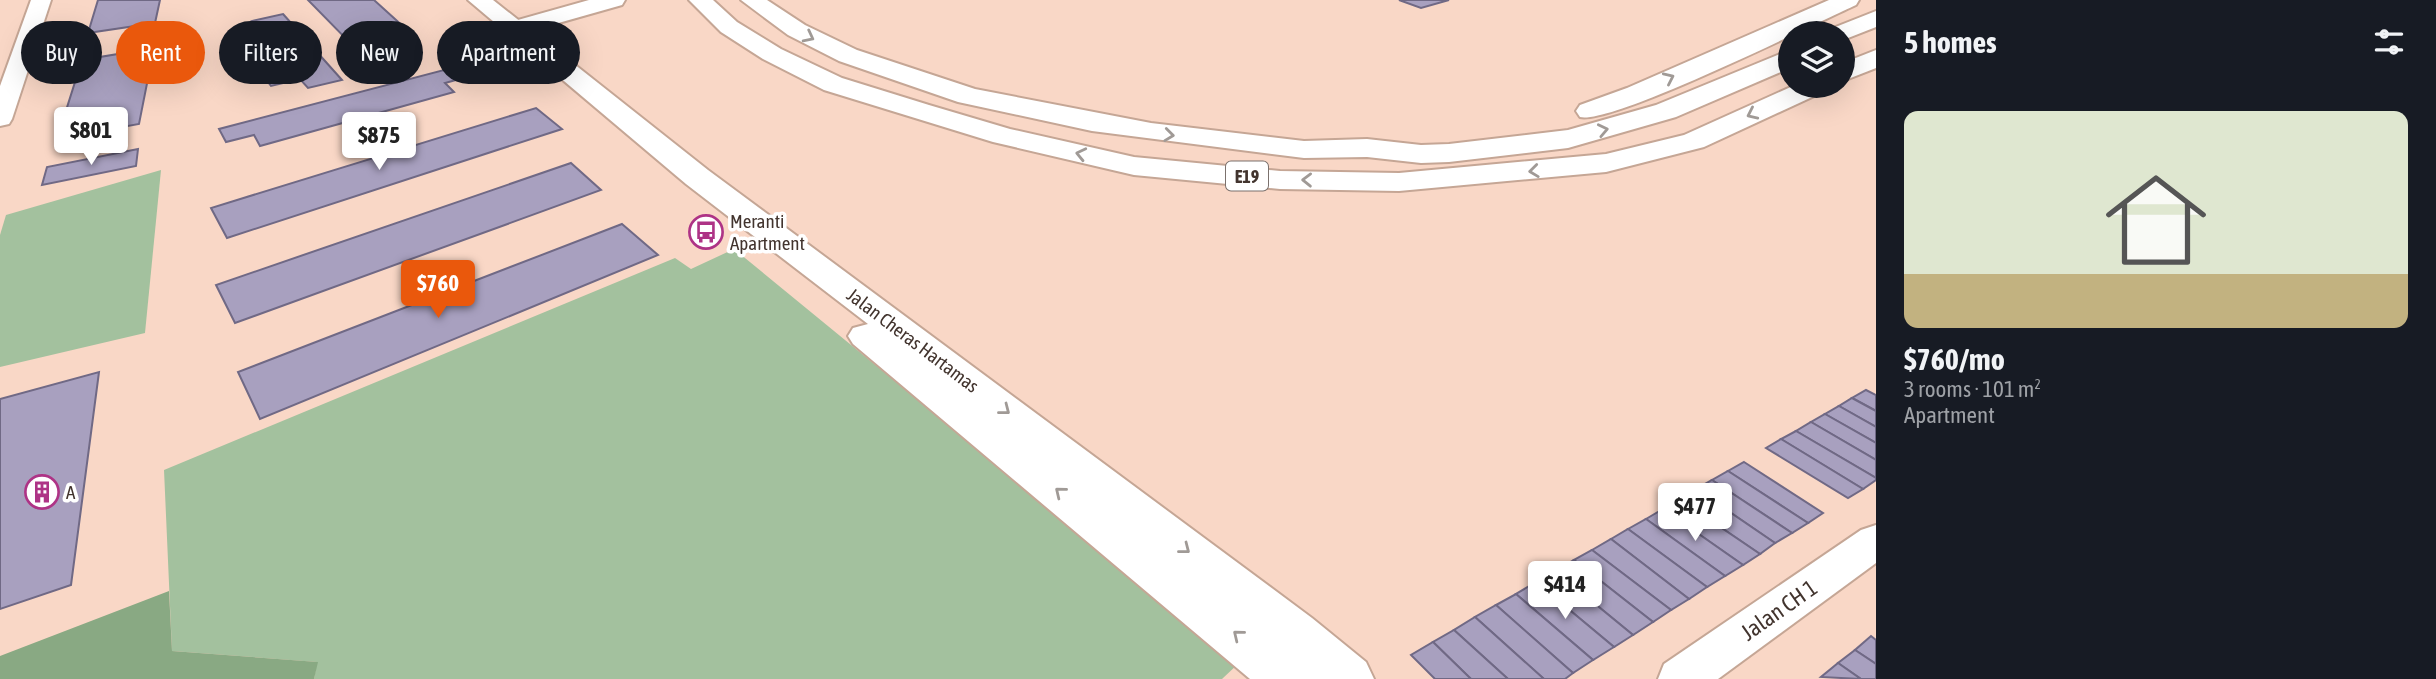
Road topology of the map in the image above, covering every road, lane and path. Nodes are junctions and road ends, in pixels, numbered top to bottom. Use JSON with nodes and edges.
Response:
{"nodes":[{"id":1,"x":41,"y":0,"type":"edge"},
{"id":2,"x":453,"y":0,"type":"edge"},
{"id":3,"x":479,"y":0,"type":"edge"},
{"id":4,"x":614,"y":0,"type":"edge"},
{"id":5,"x":700,"y":0,"type":"edge"},
{"id":6,"x":752,"y":0,"type":"edge"},
{"id":7,"x":1840,"y":2,"type":"edge"},
{"id":8,"x":1876,"y":18,"type":"edge"},
{"id":9,"x":489,"y":21,"type":"edge"},
{"id":10,"x":497,"y":21,"type":"edge"},
{"id":11,"x":541,"y":21,"type":"edge"},
{"id":12,"x":1855,"y":27,"type":"edge"},
{"id":13,"x":1876,"y":58,"type":"edge"},
{"id":14,"x":1778,"y":64,"type":"edge"},
{"id":15,"x":1855,"y":68,"type":"edge"},
{"id":16,"x":573,"y":84,"type":"edge"},
{"id":17,"x":1788,"y":98,"type":"edge"},
{"id":18,"x":0,"y":119,"type":"edge"},
{"id":19,"x":1366,"y":148,"type":"junction"},
{"id":20,"x":947,"y":382,"type":"junction"},
{"id":21,"x":1876,"y":541,"type":"edge"},
{"id":22,"x":1289,"y":679,"type":"edge"},
{"id":23,"x":1347,"y":679,"type":"edge"},
{"id":24,"x":1681,"y":679,"type":"edge"}],
"edges":[{"from":1,"to":18,"type":"street"},
{"from":2,"to":9,"type":"main road","name":"Jalan Cheras Hartamas"},
{"from":3,"to":10,"type":"main road","name":"Jalan Cheras Hartamas"},
{"from":4,"to":11,"type":"main road"},
{"from":17,"to":5,"type":"main road","number":"E19","one_way":true},
{"from":6,"to":19,"type":"main road","number":"E19","one_way":true},
{"from":19,"to":7,"type":"main road","one_way":true},
{"from":8,"to":12,"type":"main road"},
{"from":13,"to":15,"type":"main road"},
{"from":19,"to":14,"type":"main road","number":"E19","one_way":true},
{"from":16,"to":20,"type":"main road","name":"Jalan Cheras Hartamas"},
{"from":22,"to":20,"type":"main road","name":"Jalan Cheras Hartamas","one_way":true},
{"from":20,"to":23,"type":"main road","name":"Jalan Cheras Hartamas","one_way":true},
{"from":21,"to":24,"type":"street","name":"Jalan CH 1"}]}
